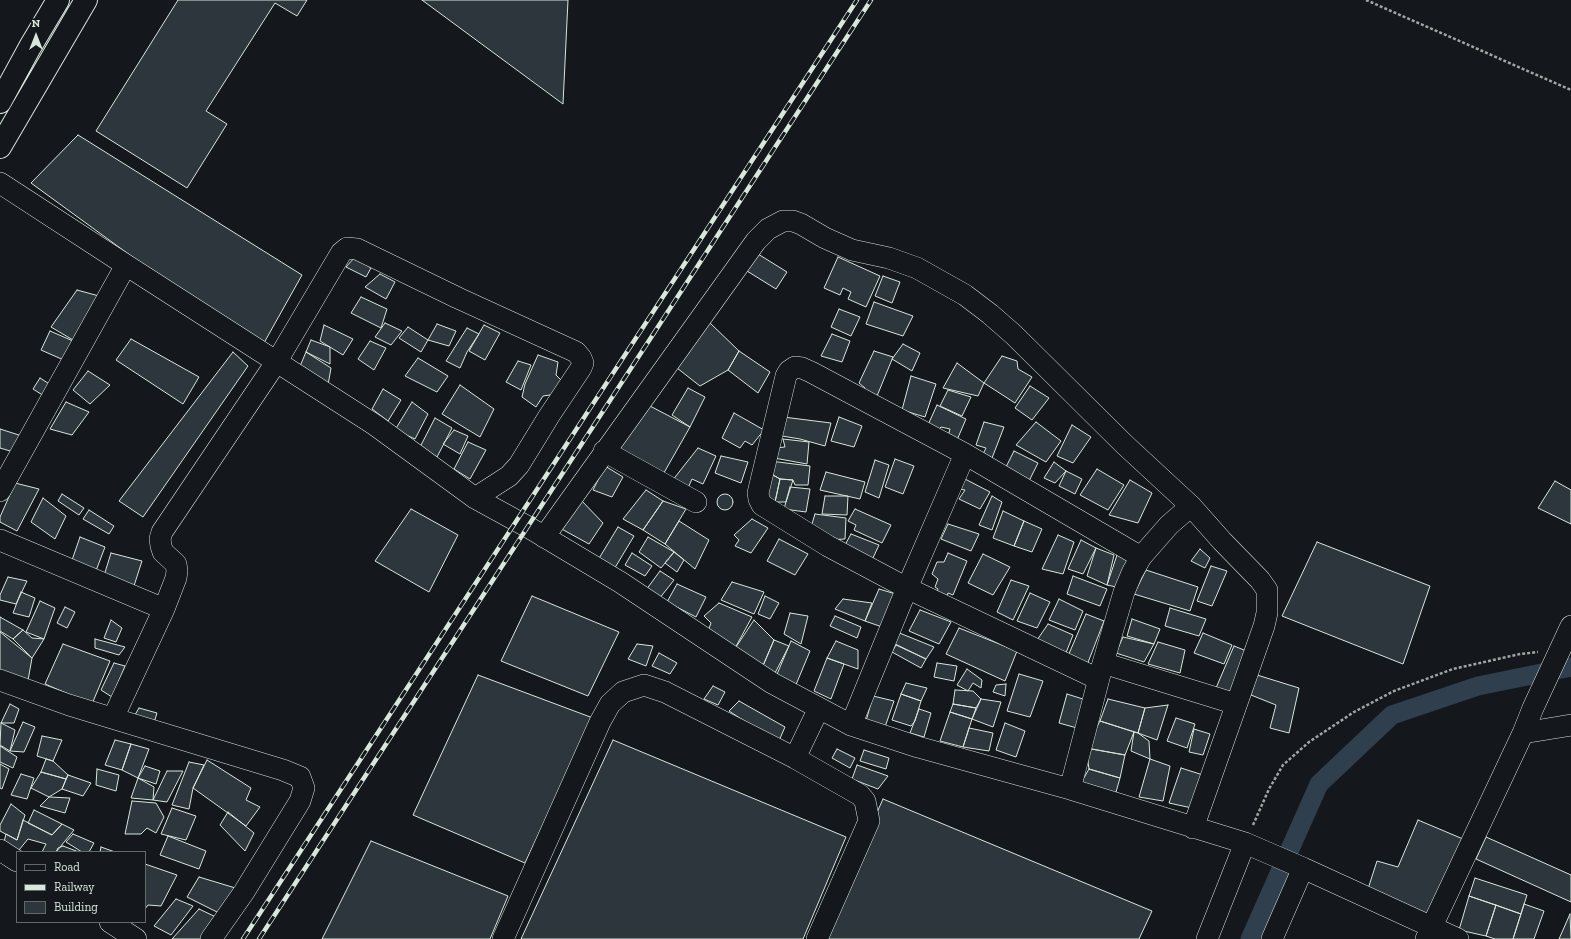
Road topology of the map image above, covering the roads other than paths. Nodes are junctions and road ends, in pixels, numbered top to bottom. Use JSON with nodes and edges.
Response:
{"nodes":[{"id":1,"x":58,"y":0,"type":"edge"},
{"id":2,"x":86,"y":0,"type":"edge"},
{"id":3,"x":0,"y":102,"type":"edge"},
{"id":4,"x":0,"y":147,"type":"edge"},
{"id":5,"x":0,"y":183,"type":"edge"},
{"id":6,"x":126,"y":265,"type":"junction"},
{"id":7,"x":277,"y":361,"type":"junction"},
{"id":8,"x":604,"y":451,"type":"junction"},
{"id":9,"x":965,"y":454,"type":"junction"},
{"id":10,"x":0,"y":492,"type":"edge"},
{"id":11,"x":475,"y":498,"type":"junction"},
{"id":12,"x":696,"y":502,"type":"dead end"},
{"id":13,"x":1192,"y":506,"type":"junction"},
{"id":14,"x":544,"y":536,"type":"junction"},
{"id":15,"x":0,"y":540,"type":"edge"},
{"id":16,"x":1140,"y":557,"type":"junction"},
{"id":17,"x":907,"y":588,"type":"junction"},
{"id":18,"x":164,"y":610,"type":"junction"},
{"id":19,"x":1571,"y":626,"type":"edge"},
{"id":20,"x":1562,"y":655,"type":"edge"},
{"id":21,"x":1100,"y":671,"type":"junction"},
{"id":22,"x":0,"y":680,"type":"edge"},
{"id":23,"x":1236,"y":704,"type":"junction"},
{"id":24,"x":819,"y":708,"type":"junction"},
{"id":25,"x":113,"y":718,"type":"junction"},
{"id":26,"x":851,"y":725,"type":"junction"},
{"id":27,"x":1571,"y":725,"type":"edge"},
{"id":28,"x":1523,"y":733,"type":"junction"},
{"id":29,"x":795,"y":758,"type":"junction"},
{"id":30,"x":1070,"y":789,"type":"junction"},
{"id":31,"x":1193,"y":828,"type":"junction"},
{"id":32,"x":1249,"y":845,"type":"junction"},
{"id":33,"x":0,"y":850,"type":"edge"},
{"id":34,"x":16,"y":860,"type":"edge"},
{"id":35,"x":1300,"y":867,"type":"junction"},
{"id":36,"x":112,"y":923,"type":"edge"},
{"id":37,"x":1429,"y":933,"type":"edge"},
{"id":38,"x":136,"y":939,"type":"edge"},
{"id":39,"x":210,"y":939,"type":"edge"},
{"id":40,"x":503,"y":939,"type":"edge"},
{"id":41,"x":817,"y":939,"type":"edge"},
{"id":42,"x":1207,"y":939,"type":"edge"},
{"id":43,"x":1272,"y":939,"type":"edge"},
{"id":44,"x":1458,"y":939,"type":"edge"}],
"edges":[{"from":1,"to":3,"type":"highway"},
{"from":2,"to":4,"type":"highway"},
{"from":5,"to":6,"type":"street"},
{"from":6,"to":7,"type":"street"},
{"from":6,"to":10,"type":"street"},
{"from":7,"to":11,"type":"street"},
{"from":7,"to":11,"type":"street"},
{"from":7,"to":18,"type":"street"},
{"from":8,"to":12,"type":"street"},
{"from":8,"to":13,"type":"street"},
{"from":8,"to":14,"type":"street"},
{"from":9,"to":16,"type":"street"},
{"from":9,"to":17,"type":"street"},
{"from":9,"to":17,"type":"street"},
{"from":11,"to":14,"type":"street"},
{"from":13,"to":16,"type":"street"},
{"from":13,"to":23,"type":"street"},
{"from":14,"to":24,"type":"street"},
{"from":15,"to":18,"type":"street"},
{"from":16,"to":21,"type":"street"},
{"from":17,"to":21,"type":"street"},
{"from":17,"to":26,"type":"street"},
{"from":18,"to":25,"type":"street"},
{"from":19,"to":20,"type":"street"},
{"from":20,"to":28,"type":"street"},
{"from":21,"to":23,"type":"street"},
{"from":21,"to":30,"type":"street"},
{"from":22,"to":25,"type":"street"},
{"from":23,"to":31,"type":"street"},
{"from":24,"to":26,"type":"street"},
{"from":24,"to":29,"type":"street"},
{"from":25,"to":39,"type":"street"},
{"from":26,"to":30,"type":"street"},
{"from":27,"to":28,"type":"street"},
{"from":28,"to":37,"type":"street"},
{"from":29,"to":40,"type":"street"},
{"from":29,"to":41,"type":"street"},
{"from":30,"to":31,"type":"street"},
{"from":31,"to":32,"type":"street"},
{"from":32,"to":35,"type":"street"},
{"from":32,"to":42,"type":"street"},
{"from":33,"to":34,"type":"street"},
{"from":35,"to":37,"type":"street"},
{"from":35,"to":43,"type":"street"},
{"from":36,"to":38,"type":"street"},
{"from":37,"to":44,"type":"street"}]}
